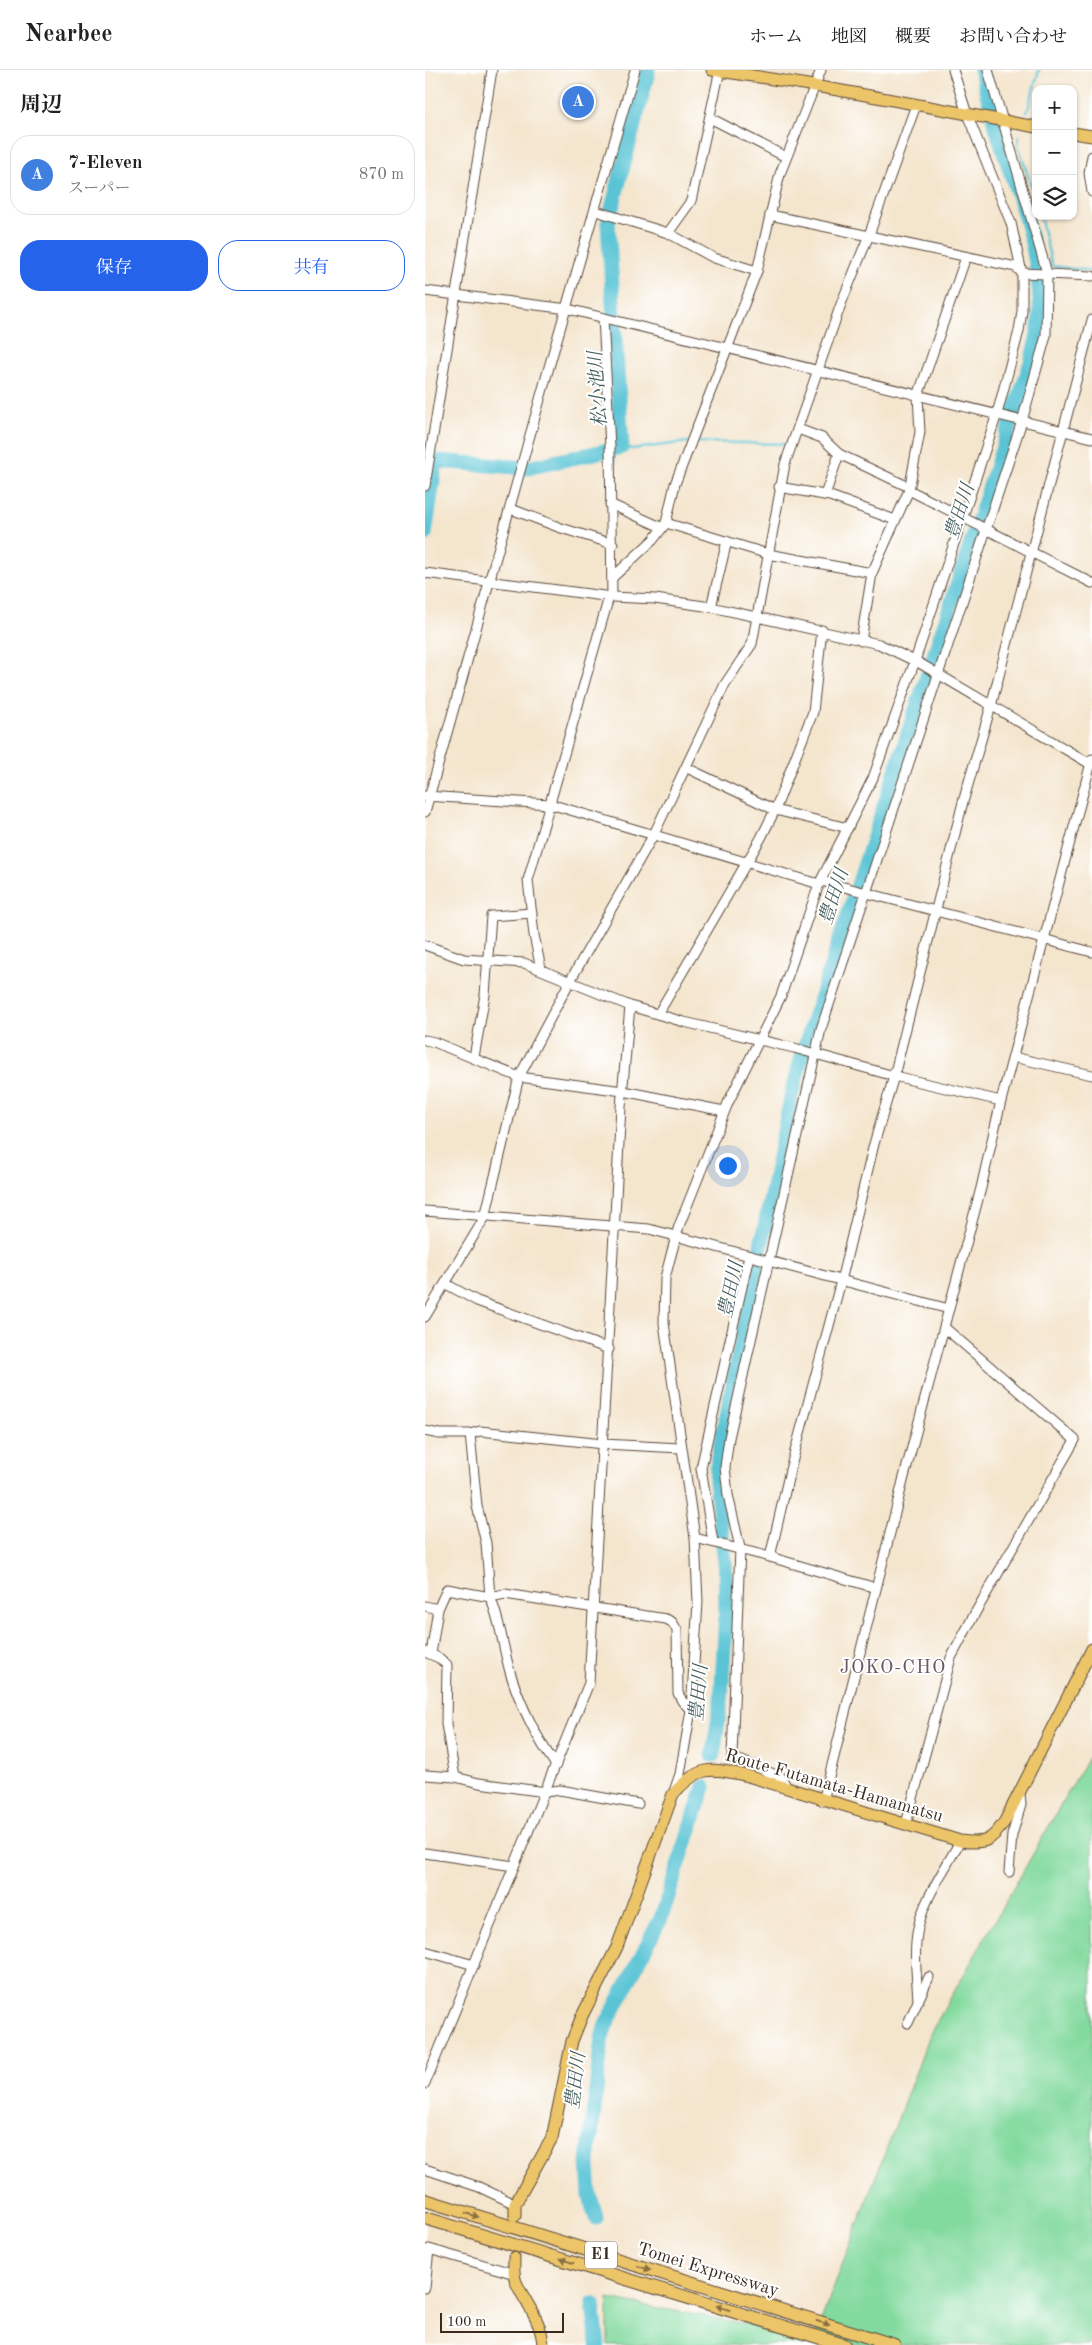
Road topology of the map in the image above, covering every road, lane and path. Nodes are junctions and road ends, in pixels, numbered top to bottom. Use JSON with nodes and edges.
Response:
{"nodes":[{"id":1,"x":492,"y":70,"type":"edge"},
{"id":2,"x":635,"y":70,"type":"edge"},
{"id":3,"x":718,"y":70,"type":"edge"},
{"id":4,"x":821,"y":70,"type":"edge"},
{"id":5,"x":953,"y":70,"type":"edge"},
{"id":6,"x":988,"y":70,"type":"edge"},
{"id":7,"x":816,"y":86,"type":"junction"},
{"id":8,"x":917,"y":105,"type":"junction"},
{"id":9,"x":967,"y":114,"type":"junction"},
{"id":10,"x":710,"y":118,"type":"junction"},
{"id":11,"x":1001,"y":120,"type":"junction"},
{"id":12,"x":1032,"y":126,"type":"edge"},
{"id":13,"x":1077,"y":134,"type":"edge"},
{"id":14,"x":1092,"y":136,"type":"edge"},
{"id":15,"x":1092,"y":156,"type":"edge"},
{"id":16,"x":786,"y":157,"type":"junction"},
{"id":17,"x":1092,"y":187,"type":"edge"},
{"id":18,"x":605,"y":214,"type":"junction"},
{"id":19,"x":770,"y":215,"type":"junction"},
{"id":20,"x":668,"y":233,"type":"junction"},
{"id":21,"x":869,"y":236,"type":"junction"},
{"id":22,"x":967,"y":257,"type":"junction"},
{"id":23,"x":757,"y":271,"type":"junction"},
{"id":24,"x":1026,"y":273,"type":"junction"},
{"id":25,"x":1047,"y":273,"type":"junction"},
{"id":26,"x":1092,"y":276,"type":"edge"},
{"id":27,"x":425,"y":291,"type":"edge"},
{"id":28,"x":456,"y":295,"type":"junction"},
{"id":29,"x":568,"y":309,"type":"junction"},
{"id":30,"x":603,"y":318,"type":"junction"},
{"id":31,"x":1092,"y":320,"type":"edge"},
{"id":32,"x":729,"y":348,"type":"junction"},
{"id":33,"x":816,"y":370,"type":"junction"},
{"id":34,"x":918,"y":396,"type":"junction"},
{"id":35,"x":1001,"y":415,"type":"junction"},
{"id":36,"x":1021,"y":420,"type":"junction"},
{"id":37,"x":798,"y":429,"type":"junction"},
{"id":38,"x":1063,"y":431,"type":"junction"},
{"id":39,"x":1092,"y":438,"type":"edge"},
{"id":40,"x":839,"y":454,"type":"junction"},
{"id":41,"x":425,"y":486,"type":"edge"},
{"id":42,"x":779,"y":486,"type":"junction"},
{"id":43,"x":909,"y":489,"type":"junction"},
{"id":44,"x":825,"y":495,"type":"junction"},
{"id":45,"x":610,"y":504,"type":"junction"},
{"id":46,"x":511,"y":508,"type":"junction"},
{"id":47,"x":961,"y":518,"type":"junction"},
{"id":48,"x":895,"y":520,"type":"junction"},
{"id":49,"x":664,"y":525,"type":"junction"},
{"id":50,"x":986,"y":530,"type":"junction"},
{"id":51,"x":727,"y":542,"type":"junction"},
{"id":52,"x":613,"y":544,"type":"junction"},
{"id":53,"x":1031,"y":553,"type":"junction"},
{"id":54,"x":768,"y":554,"type":"junction"},
{"id":55,"x":425,"y":573,"type":"edge"},
{"id":56,"x":872,"y":573,"type":"junction"},
{"id":57,"x":612,"y":578,"type":"junction"},
{"id":58,"x":491,"y":582,"type":"junction"},
{"id":59,"x":1092,"y":583,"type":"edge"},
{"id":60,"x":611,"y":597,"type":"junction"},
{"id":61,"x":711,"y":607,"type":"junction"},
{"id":62,"x":757,"y":617,"type":"junction"},
{"id":63,"x":822,"y":630,"type":"junction"},
{"id":64,"x":861,"y":641,"type":"junction"},
{"id":65,"x":918,"y":663,"type":"junction"},
{"id":66,"x":936,"y":674,"type":"junction"},
{"id":67,"x":991,"y":706,"type":"junction"},
{"id":68,"x":1092,"y":763,"type":"edge"},
{"id":69,"x":687,"y":768,"type":"junction"},
{"id":70,"x":427,"y":796,"type":"edge"},
{"id":71,"x":550,"y":804,"type":"junction"},
{"id":72,"x":775,"y":810,"type":"junction"},
{"id":73,"x":425,"y":812,"type":"edge"},
{"id":74,"x":848,"y":828,"type":"junction"},
{"id":75,"x":654,"y":834,"type":"junction"},
{"id":76,"x":747,"y":863,"type":"junction"},
{"id":77,"x":820,"y":882,"type":"junction"},
{"id":78,"x":866,"y":893,"type":"junction"},
{"id":79,"x":935,"y":912,"type":"junction"},
{"id":80,"x":531,"y":913,"type":"junction"},
{"id":81,"x":1045,"y":939,"type":"junction"},
{"id":82,"x":425,"y":945,"type":"edge"},
{"id":83,"x":1092,"y":952,"type":"edge"},
{"id":84,"x":488,"y":962,"type":"junction"},
{"id":85,"x":541,"y":969,"type":"junction"},
{"id":86,"x":570,"y":981,"type":"junction"},
{"id":87,"x":630,"y":1006,"type":"junction"},
{"id":88,"x":658,"y":1014,"type":"junction"},
{"id":89,"x":425,"y":1040,"type":"edge"},
{"id":90,"x":761,"y":1040,"type":"junction"},
{"id":91,"x":814,"y":1053,"type":"junction"},
{"id":92,"x":1013,"y":1056,"type":"junction"},
{"id":93,"x":474,"y":1057,"type":"junction"},
{"id":94,"x":1092,"y":1075,"type":"edge"},
{"id":95,"x":894,"y":1076,"type":"junction"},
{"id":96,"x":519,"y":1077,"type":"junction"},
{"id":97,"x":623,"y":1091,"type":"junction"},
{"id":98,"x":1001,"y":1101,"type":"junction"},
{"id":99,"x":724,"y":1111,"type":"junction"},
{"id":100,"x":425,"y":1211,"type":"edge"},
{"id":101,"x":485,"y":1217,"type":"junction"},
{"id":102,"x":615,"y":1226,"type":"junction"},
{"id":103,"x":675,"y":1236,"type":"junction"},
{"id":104,"x":751,"y":1257,"type":"junction"},
{"id":105,"x":768,"y":1262,"type":"junction"},
{"id":106,"x":841,"y":1281,"type":"junction"},
{"id":107,"x":446,"y":1284,"type":"junction"},
{"id":108,"x":949,"y":1310,"type":"junction"},
{"id":109,"x":425,"y":1317,"type":"edge"},
{"id":110,"x":945,"y":1328,"type":"junction"},
{"id":111,"x":609,"y":1349,"type":"junction"},
{"id":112,"x":425,"y":1431,"type":"edge"},
{"id":113,"x":470,"y":1434,"type":"junction"},
{"id":114,"x":603,"y":1444,"type":"junction"},
{"id":115,"x":681,"y":1448,"type":"junction"},
{"id":116,"x":695,"y":1538,"type":"junction"},
{"id":117,"x":715,"y":1543,"type":"junction"},
{"id":118,"x":737,"y":1548,"type":"junction"},
{"id":119,"x":770,"y":1557,"type":"junction"},
{"id":120,"x":876,"y":1588,"type":"junction"},
{"id":121,"x":490,"y":1597,"type":"junction"},
{"id":122,"x":425,"y":1606,"type":"edge"},
{"id":123,"x":594,"y":1607,"type":"junction"},
{"id":124,"x":438,"y":1609,"type":"junction"},
{"id":125,"x":1092,"y":1649,"type":"edge"},
{"id":126,"x":428,"y":1653,"type":"edge"},
{"id":127,"x":691,"y":1710,"type":"junction"},
{"id":128,"x":556,"y":1765,"type":"junction"},
{"id":129,"x":425,"y":1775,"type":"edge"},
{"id":130,"x":455,"y":1777,"type":"junction"},
{"id":131,"x":787,"y":1788,"type":"junction"},
{"id":132,"x":1020,"y":1790,"type":"junction"},
{"id":133,"x":546,"y":1792,"type":"junction"},
{"id":134,"x":673,"y":1794,"type":"junction"},
{"id":135,"x":823,"y":1801,"type":"junction"},
{"id":136,"x":638,"y":1804,"type":"dead end"},
{"id":137,"x":906,"y":1824,"type":"junction"},
{"id":138,"x":961,"y":1841,"type":"junction"},
{"id":139,"x":425,"y":1853,"type":"edge"},
{"id":140,"x":514,"y":1866,"type":"junction"},
{"id":141,"x":1009,"y":1872,"type":"dead end"},
{"id":142,"x":425,"y":1951,"type":"edge"},
{"id":143,"x":474,"y":1965,"type":"junction"},
{"id":144,"x":929,"y":1977,"type":"dead end"},
{"id":145,"x":918,"y":2001,"type":"junction"},
{"id":146,"x":908,"y":2022,"type":"dead end"},
{"id":147,"x":426,"y":2079,"type":"edge"},
{"id":148,"x":425,"y":2169,"type":"edge"},
{"id":149,"x":425,"y":2200,"type":"edge"},
{"id":150,"x":515,"y":2204,"type":"junction"},
{"id":151,"x":515,"y":2216,"type":"dead end"},
{"id":152,"x":425,"y":2218,"type":"edge"},
{"id":153,"x":427,"y":2249,"type":"edge"},
{"id":154,"x":514,"y":2258,"type":"dead end"},
{"id":155,"x":515,"y":2274,"type":"junction"},
{"id":156,"x":425,"y":2288,"type":"edge"},
{"id":157,"x":543,"y":2345,"type":"edge"},
{"id":158,"x":844,"y":2345,"type":"edge"},
{"id":159,"x":894,"y":2345,"type":"edge"}],
"edges":[{"from":1,"to":28,"type":"street"},
{"from":2,"to":18,"type":"street"},
{"from":3,"to":7,"type":"main road"},
{"from":3,"to":10,"type":"street"},
{"from":4,"to":7,"type":"street"},
{"from":5,"to":9,"type":"street"},
{"from":6,"to":11,"type":"street"},
{"from":7,"to":8,"type":"main road"},
{"from":7,"to":16,"type":"street"},
{"from":8,"to":9,"type":"main road"},
{"from":8,"to":21,"type":"street"},
{"from":9,"to":11,"type":"main road"},
{"from":9,"to":24,"type":"street"},
{"from":10,"to":16,"type":"street"},
{"from":10,"to":20,"type":"street"},
{"from":11,"to":12,"type":"main road"},
{"from":11,"to":25,"type":"street"},
{"from":13,"to":14,"type":"main road"},
{"from":15,"to":17,"type":"street"},
{"from":16,"to":19,"type":"street"},
{"from":18,"to":20,"type":"street"},
{"from":18,"to":29,"type":"street"},
{"from":19,"to":21,"type":"street"},
{"from":19,"to":23,"type":"street"},
{"from":20,"to":23,"type":"street"},
{"from":21,"to":22,"type":"street"},
{"from":21,"to":33,"type":"street"},
{"from":22,"to":24,"type":"street"},
{"from":22,"to":34,"type":"street"},
{"from":23,"to":32,"type":"street"},
{"from":24,"to":25,"type":"street"},
{"from":24,"to":35,"type":"street"},
{"from":25,"to":26,"type":"street"},
{"from":25,"to":36,"type":"street"},
{"from":27,"to":28,"type":"street"},
{"from":28,"to":29,"type":"street"},
{"from":28,"to":41,"type":"street"},
{"from":29,"to":30,"type":"street"},
{"from":29,"to":46,"type":"street"},
{"from":30,"to":32,"type":"street"},
{"from":30,"to":45,"type":"street"},
{"from":31,"to":38,"type":"street"},
{"from":32,"to":33,"type":"street"},
{"from":32,"to":49,"type":"street"},
{"from":33,"to":34,"type":"street"},
{"from":33,"to":37,"type":"street"},
{"from":34,"to":35,"type":"street"},
{"from":34,"to":43,"type":"street"},
{"from":35,"to":36,"type":"street"},
{"from":35,"to":47,"type":"street"},
{"from":36,"to":38,"type":"street"},
{"from":36,"to":50,"type":"street"},
{"from":37,"to":40,"type":"street"},
{"from":37,"to":42,"type":"street"},
{"from":38,"to":39,"type":"street"},
{"from":38,"to":53,"type":"street"},
{"from":40,"to":43,"type":"street"},
{"from":40,"to":44,"type":"street"},
{"from":42,"to":44,"type":"street"},
{"from":42,"to":54,"type":"street"},
{"from":43,"to":47,"type":"street"},
{"from":43,"to":48,"type":"street"},
{"from":44,"to":48,"type":"street"},
{"from":45,"to":49,"type":"street"},
{"from":45,"to":52,"type":"street"},
{"from":46,"to":52,"type":"street"},
{"from":46,"to":58,"type":"street"},
{"from":47,"to":50,"type":"street"},
{"from":47,"to":65,"type":"street"},
{"from":48,"to":56,"type":"street"},
{"from":49,"to":51,"type":"street"},
{"from":49,"to":57,"type":"street"},
{"from":50,"to":53,"type":"street"},
{"from":50,"to":66,"type":"street"},
{"from":51,"to":54,"type":"street"},
{"from":51,"to":61,"type":"street"},
{"from":52,"to":57,"type":"street"},
{"from":53,"to":59,"type":"street"},
{"from":53,"to":67,"type":"street"},
{"from":54,"to":56,"type":"street"},
{"from":54,"to":62,"type":"street"},
{"from":55,"to":58,"type":"street"},
{"from":56,"to":64,"type":"street"},
{"from":57,"to":60,"type":"street"},
{"from":58,"to":60,"type":"street"},
{"from":58,"to":70,"type":"street"},
{"from":60,"to":61,"type":"street"},
{"from":60,"to":71,"type":"street"},
{"from":61,"to":62,"type":"street"},
{"from":62,"to":63,"type":"street"},
{"from":62,"to":69,"type":"street"},
{"from":63,"to":64,"type":"street"},
{"from":63,"to":72,"type":"street"},
{"from":64,"to":65,"type":"street"},
{"from":65,"to":66,"type":"street"},
{"from":65,"to":74,"type":"street"},
{"from":66,"to":67,"type":"street"},
{"from":66,"to":78,"type":"street"},
{"from":67,"to":68,"type":"street"},
{"from":67,"to":79,"type":"street"},
{"from":68,"to":81,"type":"street"},
{"from":69,"to":72,"type":"street"},
{"from":69,"to":75,"type":"street"},
{"from":70,"to":71,"type":"street"},
{"from":70,"to":73,"type":"street"},
{"from":71,"to":75,"type":"street"},
{"from":71,"to":80,"type":"street"},
{"from":72,"to":74,"type":"street"},
{"from":72,"to":76,"type":"street"},
{"from":74,"to":77,"type":"street"},
{"from":75,"to":76,"type":"street"},
{"from":75,"to":86,"type":"street"},
{"from":76,"to":77,"type":"street"},
{"from":76,"to":88,"type":"street"},
{"from":77,"to":78,"type":"street"},
{"from":77,"to":90,"type":"street"},
{"from":78,"to":79,"type":"street"},
{"from":78,"to":91,"type":"street"},
{"from":79,"to":81,"type":"street"},
{"from":79,"to":95,"type":"street"},
{"from":80,"to":84,"type":"street"},
{"from":80,"to":85,"type":"street"},
{"from":81,"to":83,"type":"street"},
{"from":81,"to":92,"type":"street"},
{"from":82,"to":84,"type":"street"},
{"from":84,"to":85,"type":"street"},
{"from":84,"to":93,"type":"street"},
{"from":85,"to":86,"type":"street"},
{"from":86,"to":87,"type":"street"},
{"from":86,"to":96,"type":"street"},
{"from":87,"to":88,"type":"street"},
{"from":87,"to":97,"type":"street"},
{"from":88,"to":90,"type":"street"},
{"from":89,"to":93,"type":"street"},
{"from":90,"to":91,"type":"street"},
{"from":90,"to":99,"type":"street"},
{"from":91,"to":95,"type":"street"},
{"from":91,"to":105,"type":"street"},
{"from":92,"to":94,"type":"street"},
{"from":92,"to":98,"type":"street"},
{"from":93,"to":96,"type":"street"},
{"from":95,"to":98,"type":"street"},
{"from":95,"to":106,"type":"street"},
{"from":96,"to":97,"type":"street"},
{"from":96,"to":101,"type":"street"},
{"from":97,"to":99,"type":"street"},
{"from":97,"to":102,"type":"street"},
{"from":98,"to":108,"type":"street"},
{"from":99,"to":103,"type":"street"},
{"from":100,"to":101,"type":"street"},
{"from":101,"to":102,"type":"street"},
{"from":101,"to":107,"type":"street"},
{"from":102,"to":103,"type":"street"},
{"from":102,"to":111,"type":"street"},
{"from":103,"to":104,"type":"street"},
{"from":103,"to":115,"type":"street"},
{"from":104,"to":105,"type":"street"},
{"from":104,"to":117,"type":"street"},
{"from":105,"to":106,"type":"street"},
{"from":105,"to":118,"type":"street"},
{"from":106,"to":108,"type":"street"},
{"from":106,"to":119,"type":"street"},
{"from":107,"to":109,"type":"street"},
{"from":107,"to":111,"type":"street"},
{"from":108,"to":110,"type":"street"},
{"from":110,"to":120,"type":"street"},
{"from":110,"to":137,"type":"street"},
{"from":111,"to":114,"type":"street"},
{"from":112,"to":113,"type":"street"},
{"from":113,"to":114,"type":"street"},
{"from":113,"to":121,"type":"street"},
{"from":114,"to":115,"type":"street"},
{"from":114,"to":123,"type":"street"},
{"from":115,"to":116,"type":"street"},
{"from":116,"to":117,"type":"street"},
{"from":116,"to":127,"type":"street"},
{"from":117,"to":118,"type":"street"},
{"from":118,"to":119,"type":"street"},
{"from":118,"to":131,"type":"street"},
{"from":119,"to":120,"type":"street"},
{"from":120,"to":135,"type":"street"},
{"from":121,"to":123,"type":"street"},
{"from":121,"to":124,"type":"street"},
{"from":121,"to":128,"type":"street"},
{"from":122,"to":124,"type":"street"},
{"from":123,"to":127,"type":"street"},
{"from":123,"to":128,"type":"street"},
{"from":124,"to":126,"type":"street"},
{"from":125,"to":132,"type":"main road","name":"Route Futamata-Hamamatsu"},
{"from":126,"to":130,"type":"street"},
{"from":127,"to":134,"type":"street"},
{"from":128,"to":133,"type":"street"},
{"from":129,"to":130,"type":"street"},
{"from":130,"to":133,"type":"street"},
{"from":131,"to":134,"type":"main road","name":"Route Futamata-Hamamatsu"},
{"from":131,"to":135,"type":"main road","name":"Route Futamata-Hamamatsu"},
{"from":132,"to":138,"type":"main road","name":"Route Futamata-Hamamatsu"},
{"from":132,"to":141,"type":"street"},
{"from":133,"to":136,"type":"street"},
{"from":133,"to":140,"type":"street"},
{"from":134,"to":150,"type":"main road","name":"Route Futamata-Hamamatsu"},
{"from":135,"to":137,"type":"main road","name":"Route Futamata-Hamamatsu"},
{"from":137,"to":138,"type":"main road","name":"Route Futamata-Hamamatsu"},
{"from":138,"to":145,"type":"street"},
{"from":139,"to":140,"type":"street"},
{"from":140,"to":143,"type":"street"},
{"from":142,"to":143,"type":"street"},
{"from":143,"to":147,"type":"street"},
{"from":144,"to":145,"type":"street"},
{"from":145,"to":146,"type":"street"},
{"from":148,"to":150,"type":"street"},
{"from":149,"to":159,"type":"highway","name":"Tomei Expressway","number":"E1","one_way":true},
{"from":150,"to":151,"type":"main road","name":"Route Futamata-Hamamatsu"},
{"from":158,"to":152,"type":"highway","name":"Tomei Expressway","number":"E1","one_way":true},
{"from":153,"to":155,"type":"street"},
{"from":153,"to":156,"type":"street"},
{"from":154,"to":155,"type":"main road"},
{"from":155,"to":157,"type":"main road"}]}
